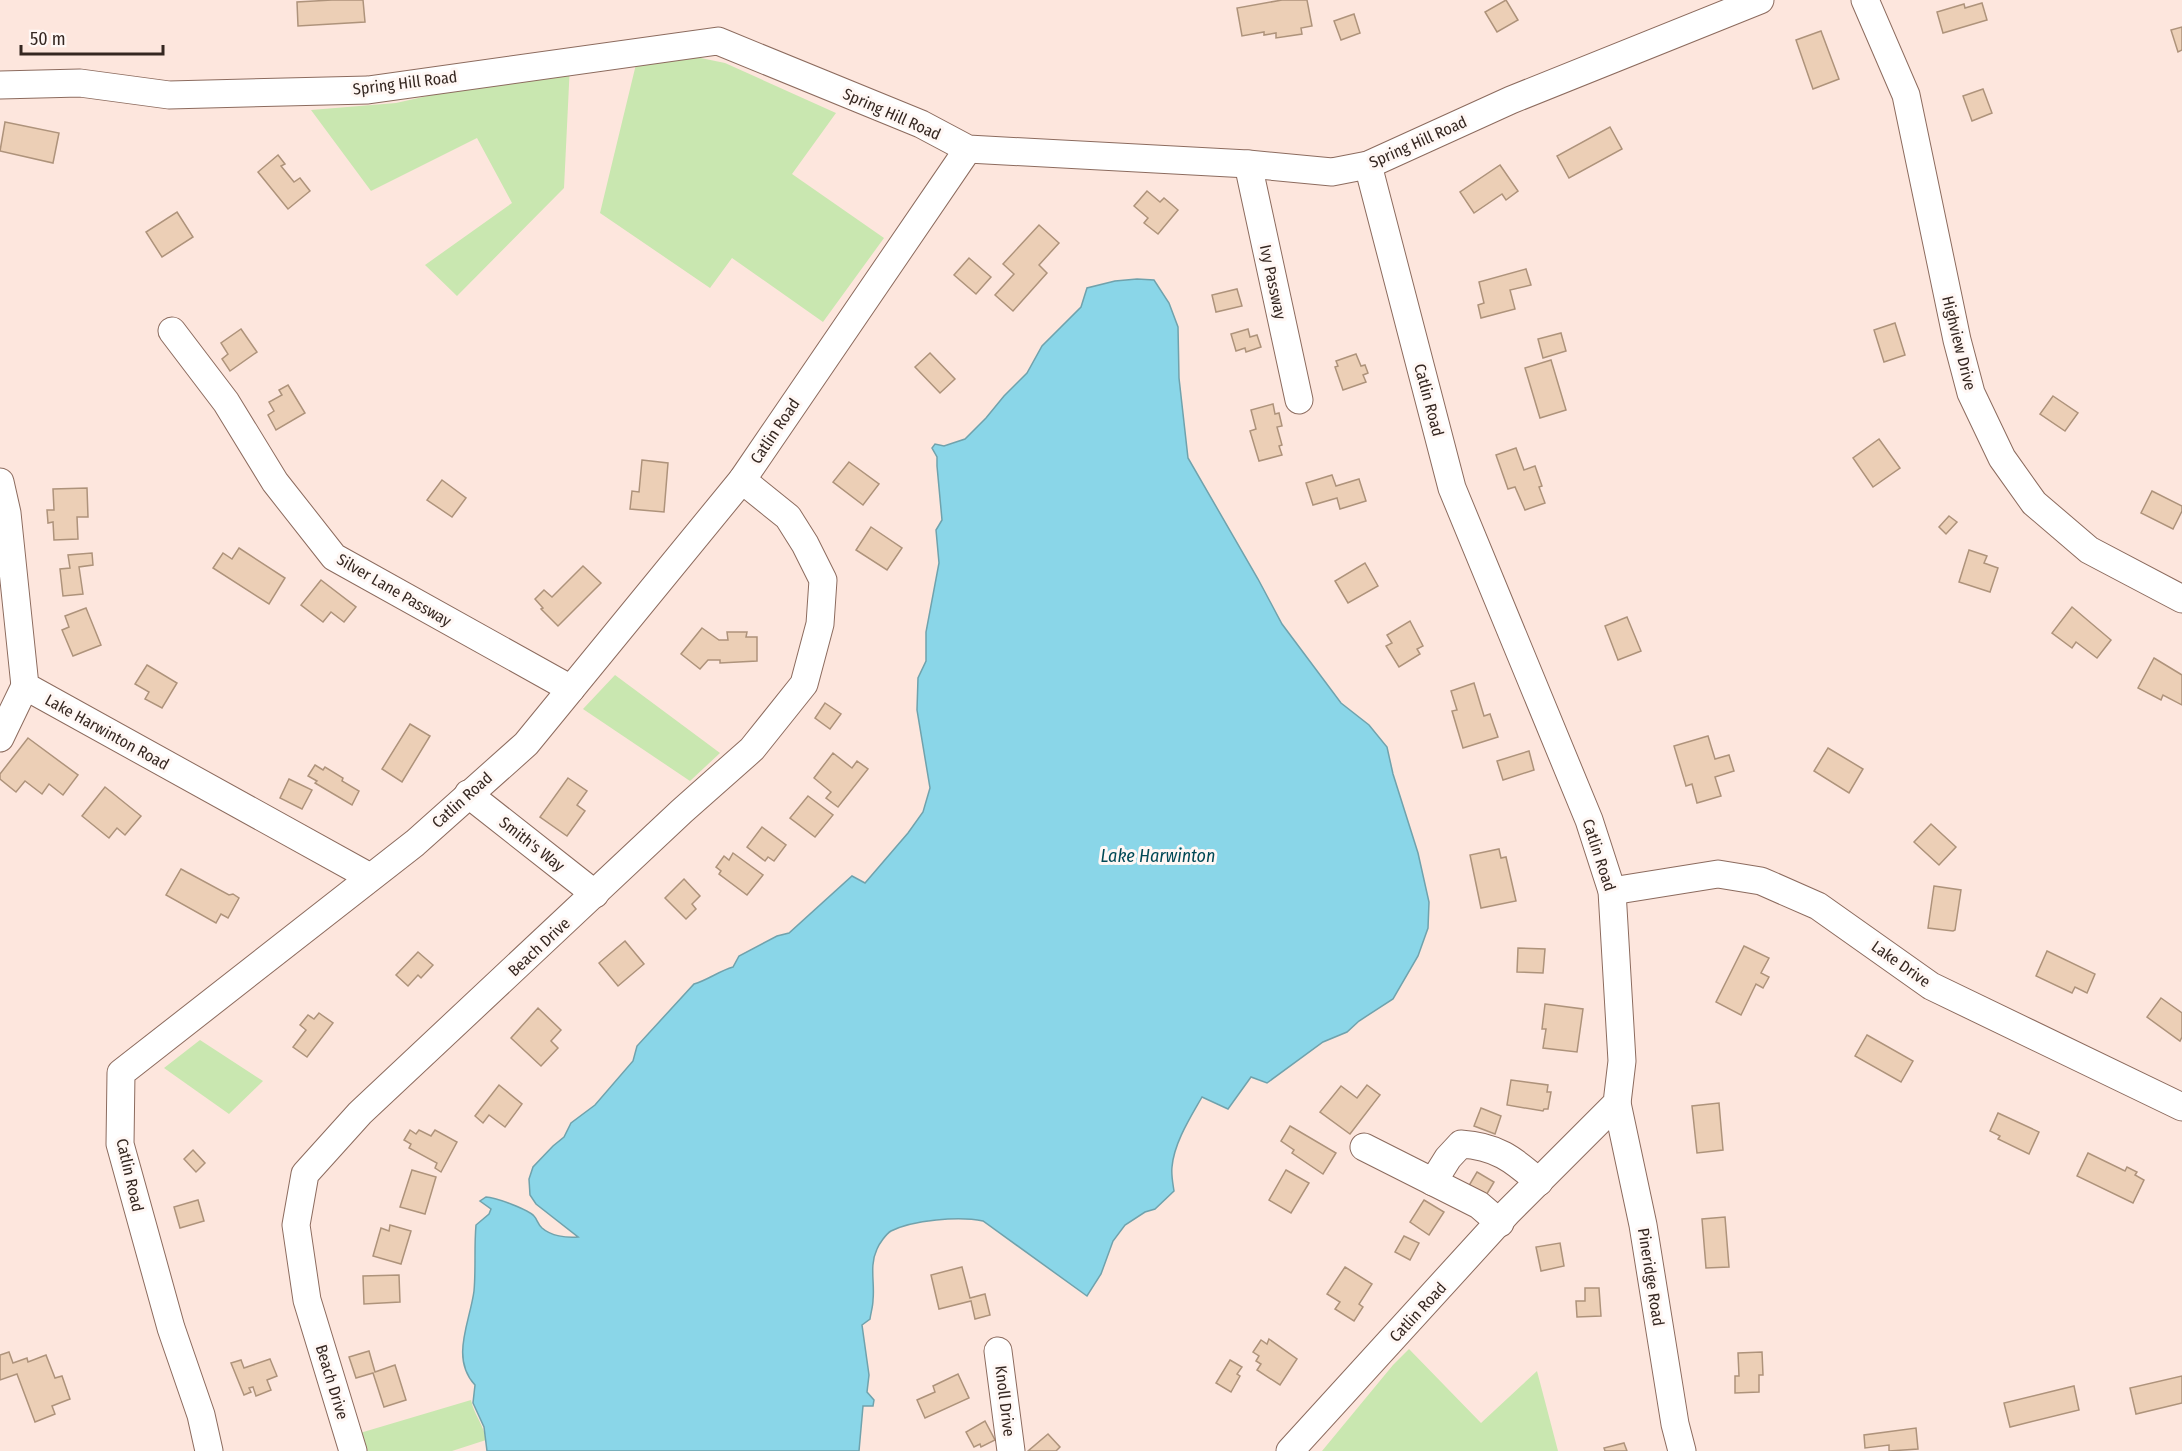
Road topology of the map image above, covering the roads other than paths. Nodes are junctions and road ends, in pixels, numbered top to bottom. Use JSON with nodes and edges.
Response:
{"nodes":[{"id":1,"x":1760,"y":0,"type":"edge"},
{"id":2,"x":1865,"y":0,"type":"edge"},
{"id":3,"x":0,"y":85,"type":"edge"},
{"id":4,"x":968,"y":149,"type":"junction"},
{"id":5,"x":1248,"y":164,"type":"junction"},
{"id":6,"x":1368,"y":165,"type":"junction"},
{"id":7,"x":172,"y":331,"type":"dead end"},
{"id":8,"x":1299,"y":400,"type":"dead end"},
{"id":9,"x":742,"y":480,"type":"junction"},
{"id":10,"x":0,"y":482,"type":"edge"},
{"id":11,"x":2182,"y":599,"type":"edge"},
{"id":12,"x":25,"y":686,"type":"junction"},
{"id":13,"x":571,"y":689,"type":"junction"},
{"id":14,"x":0,"y":738,"type":"edge"},
{"id":15,"x":468,"y":794,"type":"junction"},
{"id":16,"x":370,"y":877,"type":"junction"},
{"id":17,"x":1612,"y":891,"type":"junction"},
{"id":18,"x":595,"y":894,"type":"junction"},
{"id":19,"x":1617,"y":1103,"type":"junction"},
{"id":20,"x":2182,"y":1107,"type":"edge"},
{"id":21,"x":1364,"y":1147,"type":"dead end"},
{"id":22,"x":1433,"y":1182,"type":"junction"},
{"id":23,"x":1539,"y":1182,"type":"junction"},
{"id":24,"x":1500,"y":1223,"type":"junction"},
{"id":25,"x":998,"y":1351,"type":"dead end"},
{"id":26,"x":209,"y":1451,"type":"edge"},
{"id":27,"x":353,"y":1451,"type":"edge"},
{"id":28,"x":1011,"y":1451,"type":"edge"},
{"id":29,"x":1290,"y":1451,"type":"edge"},
{"id":30,"x":1682,"y":1451,"type":"edge"}],
"edges":[{"from":1,"to":6,"type":"street","name":"Spring Hill Road"},
{"from":2,"to":11,"type":"street","name":"Highview Drive"},
{"from":3,"to":4,"type":"street","name":"Spring Hill Road"},
{"from":4,"to":5,"type":"street","name":"Spring Hill Road"},
{"from":4,"to":9,"type":"street","name":"Catlin Road"},
{"from":5,"to":6,"type":"street","name":"Spring Hill Road"},
{"from":5,"to":8,"type":"street","name":"Ivy Passway"},
{"from":6,"to":17,"type":"street","name":"Catlin Road"},
{"from":7,"to":13,"type":"street","name":"Silver Lane Passway"},
{"from":9,"to":13,"type":"street","name":"Catlin Road"},
{"from":9,"to":18,"type":"street","name":"Beach Drive"},
{"from":10,"to":12,"type":"street","name":"Lake Harwinton Road"},
{"from":12,"to":14,"type":"street"},
{"from":12,"to":16,"type":"street","name":"Lake Harwinton Road"},
{"from":13,"to":15,"type":"street","name":"Catlin Road"},
{"from":15,"to":16,"type":"street","name":"Catlin Road"},
{"from":15,"to":18,"type":"street","name":"Smith's Way"},
{"from":16,"to":26,"type":"street","name":"Catlin Road"},
{"from":17,"to":19,"type":"street","name":"Catlin Road"},
{"from":17,"to":20,"type":"street","name":"Lake Drive"},
{"from":18,"to":27,"type":"street","name":"Beach Drive"},
{"from":19,"to":23,"type":"street","name":"Catlin Road"},
{"from":19,"to":30,"type":"street","name":"Pineridge Road"},
{"from":21,"to":22,"type":"street"},
{"from":22,"to":23,"type":"street"},
{"from":22,"to":24,"type":"street"},
{"from":23,"to":24,"type":"street","name":"Catlin Road"},
{"from":24,"to":29,"type":"street","name":"Catlin Road"},
{"from":25,"to":28,"type":"street","name":"Knoll Drive"}]}
